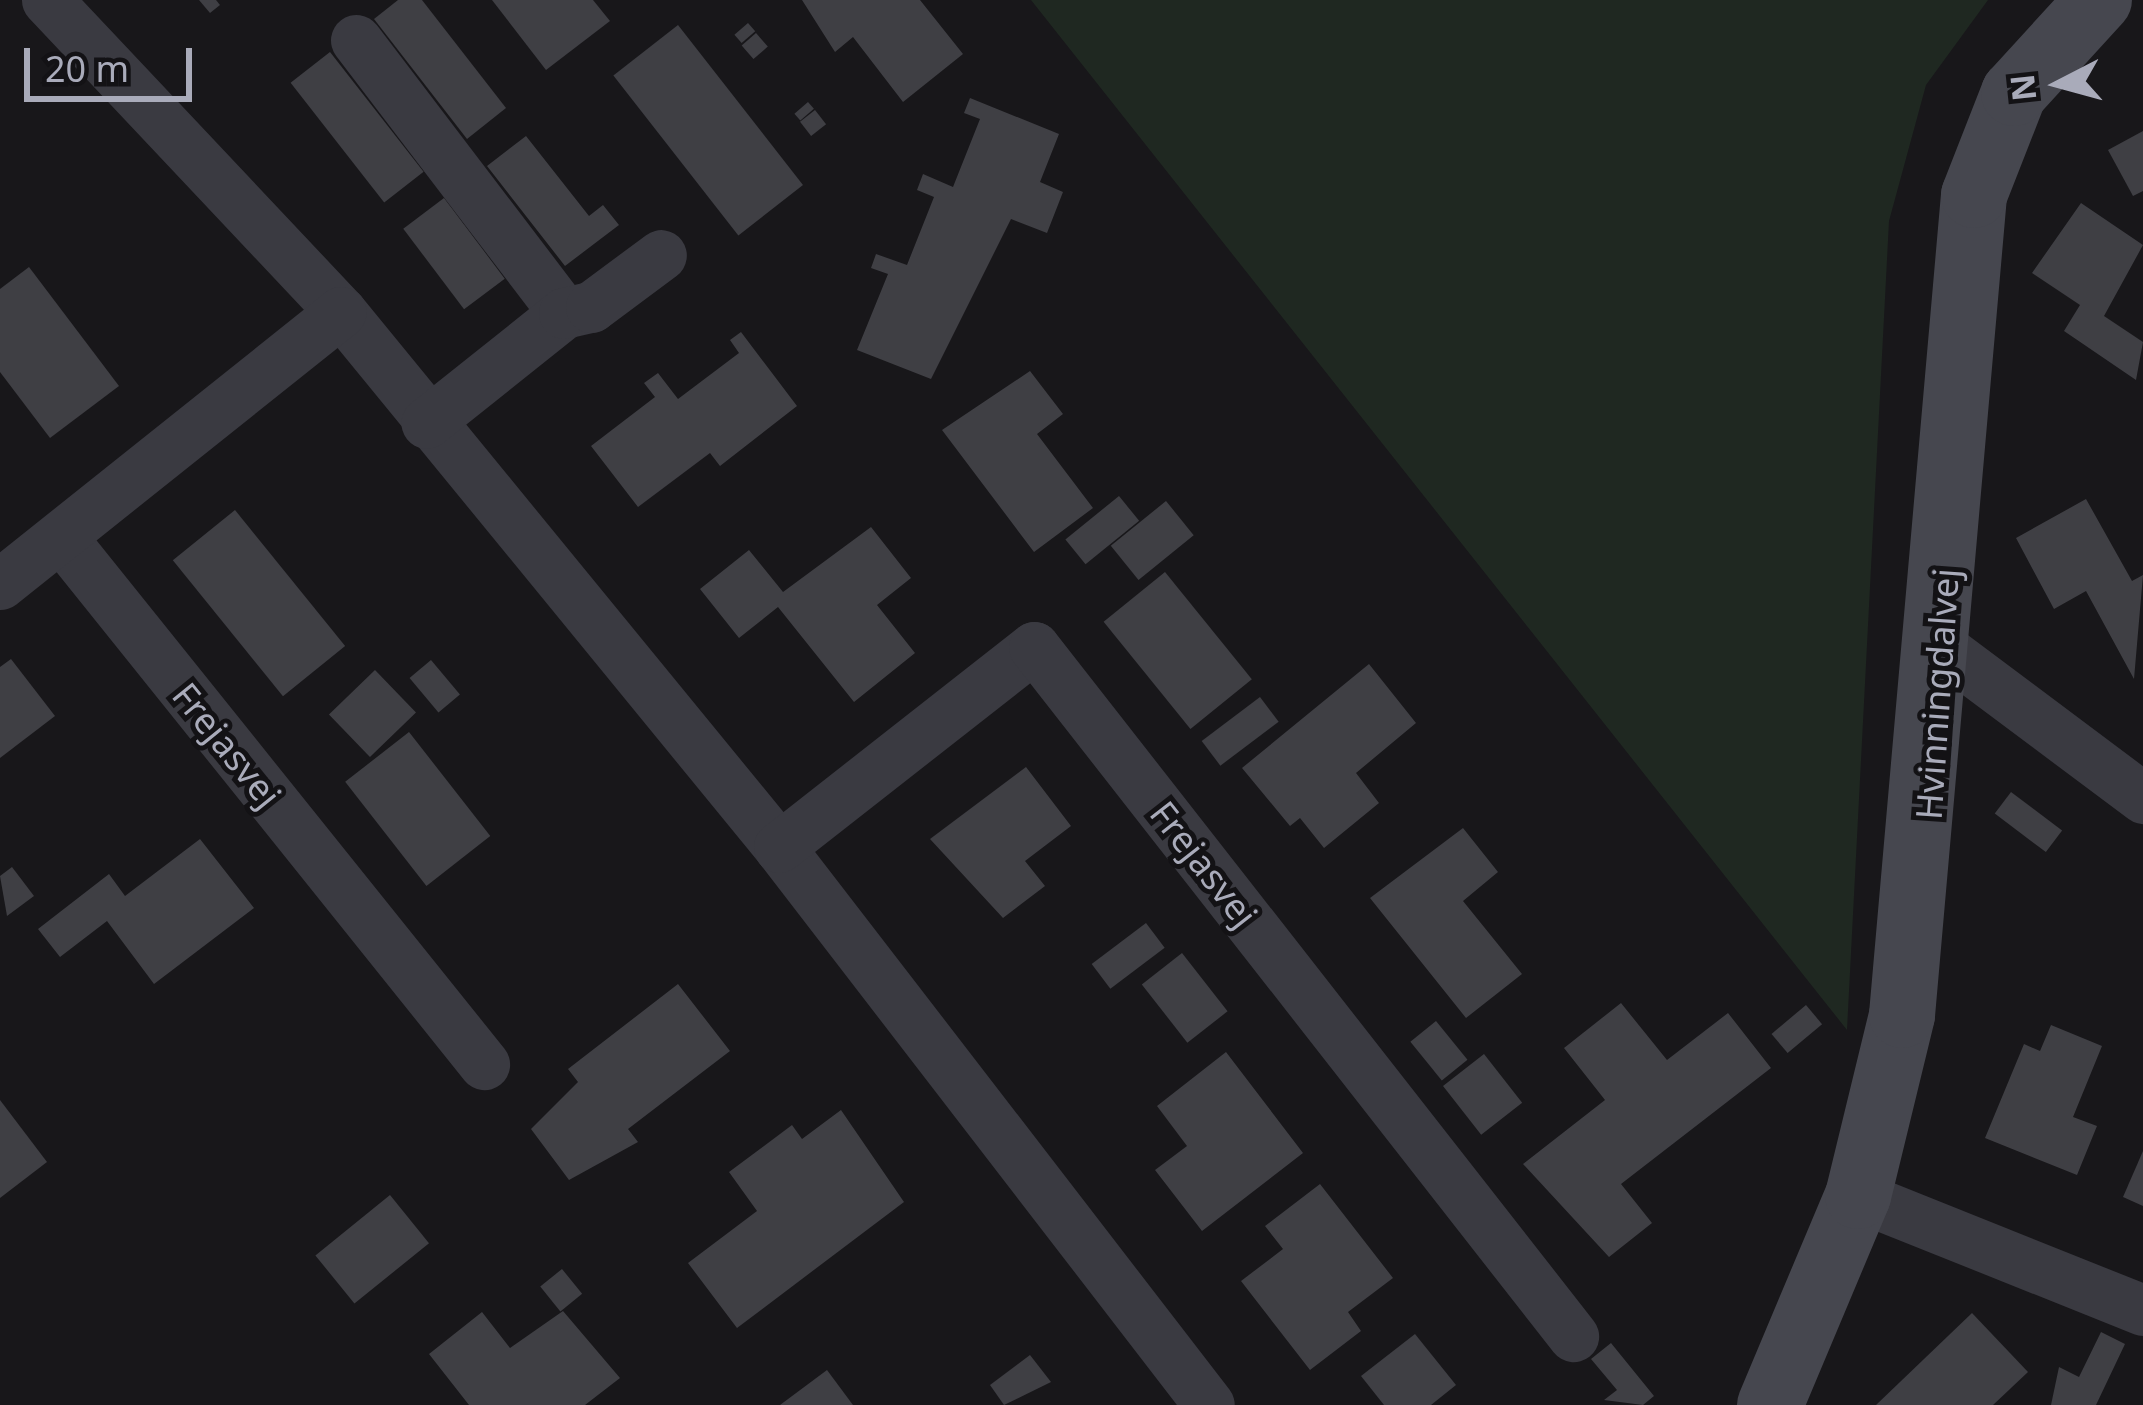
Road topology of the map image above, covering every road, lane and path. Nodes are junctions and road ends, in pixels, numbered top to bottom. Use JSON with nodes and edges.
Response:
{"nodes":[{"id":1,"x":46,"y":0,"type":"edge"},
{"id":2,"x":2099,"y":0,"type":"edge"},
{"id":3,"x":356,"y":40,"type":"dead end"},
{"id":4,"x":662,"y":255,"type":"dead end"},
{"id":5,"x":341,"y":312,"type":"junction"},
{"id":6,"x":564,"y":313,"type":"junction"},
{"id":7,"x":426,"y":423,"type":"junction"},
{"id":8,"x":61,"y":537,"type":"junction"},
{"id":9,"x":0,"y":584,"type":"edge"},
{"id":10,"x":1940,"y":646,"type":"junction"},
{"id":11,"x":2143,"y":798,"type":"edge"},
{"id":12,"x":779,"y":848,"type":"junction"},
{"id":13,"x":484,"y":1064,"type":"dead end"},
{"id":14,"x":1858,"y":1196,"type":"junction"},
{"id":15,"x":2143,"y":1310,"type":"edge"},
{"id":16,"x":1573,"y":1336,"type":"dead end"},
{"id":17,"x":1209,"y":1405,"type":"edge"},
{"id":18,"x":1771,"y":1405,"type":"edge"}],
"edges":[{"from":1,"to":5,"type":"street"},
{"from":2,"to":10,"type":"street","name":"Hvinningdalvej"},
{"from":3,"to":6,"type":"street"},
{"from":4,"to":6,"type":"street"},
{"from":5,"to":7,"type":"street"},
{"from":5,"to":8,"type":"street"},
{"from":6,"to":7,"type":"street"},
{"from":7,"to":12,"type":"street"},
{"from":8,"to":9,"type":"street"},
{"from":8,"to":13,"type":"street","name":"Frejasvej"},
{"from":10,"to":11,"type":"street"},
{"from":10,"to":14,"type":"street","name":"Hvinningdalvej"},
{"from":12,"to":16,"type":"street","name":"Frejasvej"},
{"from":12,"to":17,"type":"street"},
{"from":14,"to":15,"type":"street"},
{"from":14,"to":18,"type":"street","name":"Hvinningdalvej"}]}
